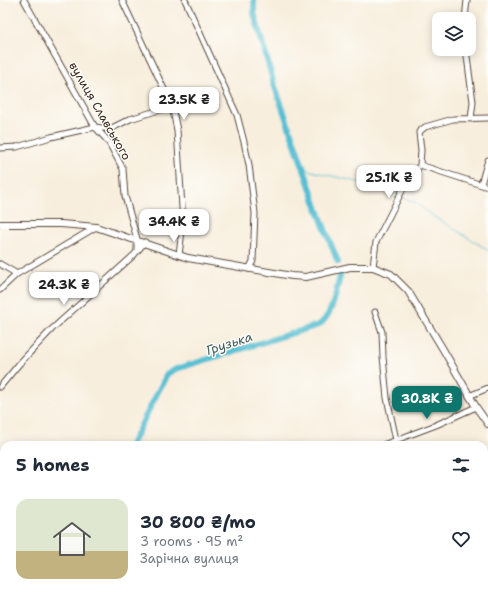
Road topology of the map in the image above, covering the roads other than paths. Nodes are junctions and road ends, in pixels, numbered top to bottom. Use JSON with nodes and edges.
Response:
{"nodes":[{"id":1,"x":24,"y":0,"type":"edge"},
{"id":2,"x":122,"y":0,"type":"edge"},
{"id":3,"x":185,"y":0,"type":"edge"},
{"id":4,"x":467,"y":0,"type":"edge"},
{"id":5,"x":466,"y":12,"type":"edge"},
{"id":6,"x":467,"y":56,"type":"edge"},
{"id":7,"x":172,"y":106,"type":"junction"},
{"id":8,"x":488,"y":118,"type":"edge"},
{"id":9,"x":471,"y":119,"type":"junction"},
{"id":10,"x":95,"y":127,"type":"junction"},
{"id":11,"x":0,"y":148,"type":"edge"},
{"id":12,"x":488,"y":160,"type":"edge"},
{"id":13,"x":420,"y":165,"type":"junction"},
{"id":14,"x":481,"y":184,"type":"junction"},
{"id":15,"x":488,"y":187,"type":"edge"},
{"id":16,"x":0,"y":224,"type":"edge"},
{"id":17,"x":96,"y":227,"type":"junction"},
{"id":18,"x":137,"y":239,"type":"junction"},
{"id":19,"x":145,"y":242,"type":"junction"},
{"id":20,"x":137,"y":250,"type":"junction"},
{"id":21,"x":179,"y":254,"type":"junction"},
{"id":22,"x":0,"y":264,"type":"edge"},
{"id":23,"x":373,"y":267,"type":"junction"},
{"id":24,"x":249,"y":269,"type":"junction"},
{"id":25,"x":17,"y":274,"type":"junction"},
{"id":26,"x":0,"y":290,"type":"edge"},
{"id":27,"x":375,"y":312,"type":"dead end"},
{"id":28,"x":0,"y":387,"type":"edge"},
{"id":29,"x":488,"y":388,"type":"edge"},
{"id":30,"x":469,"y":396,"type":"junction"},
{"id":31,"x":476,"y":407,"type":"junction"},
{"id":32,"x":488,"y":424,"type":"edge"},
{"id":33,"x":396,"y":440,"type":"joint"}],
"edges":[{"from":1,"to":10,"type":"street","name":"вулиця Славського"},
{"from":2,"to":7,"type":"street"},
{"from":3,"to":24,"type":"street"},
{"from":4,"to":5,"type":"street"},
{"from":6,"to":9,"type":"street"},
{"from":7,"to":10,"type":"street"},
{"from":7,"to":21,"type":"street"},
{"from":8,"to":9,"type":"street"},
{"from":9,"to":13,"type":"street"},
{"from":10,"to":11,"type":"street"},
{"from":10,"to":18,"type":"street","name":"вулиця Славського"},
{"from":12,"to":14,"type":"street"},
{"from":13,"to":14,"type":"street"},
{"from":13,"to":23,"type":"street"},
{"from":14,"to":15,"type":"street"},
{"from":16,"to":17,"type":"main road"},
{"from":17,"to":18,"type":"main road"},
{"from":17,"to":25,"type":"street"},
{"from":18,"to":19,"type":"main road"},
{"from":18,"to":20,"type":"street","name":"вулиця Славського"},
{"from":19,"to":20,"type":"street"},
{"from":19,"to":21,"type":"main road"},
{"from":20,"to":28,"type":"street"},
{"from":21,"to":24,"type":"main road"},
{"from":22,"to":25,"type":"street"},
{"from":23,"to":24,"type":"main road"},
{"from":23,"to":30,"type":"main road"},
{"from":25,"to":26,"type":"street"},
{"from":27,"to":33,"type":"street"},
{"from":29,"to":30,"type":"street"},
{"from":30,"to":31,"type":"main road"},
{"from":31,"to":32,"type":"main road"},
{"from":31,"to":33,"type":"street"}]}
